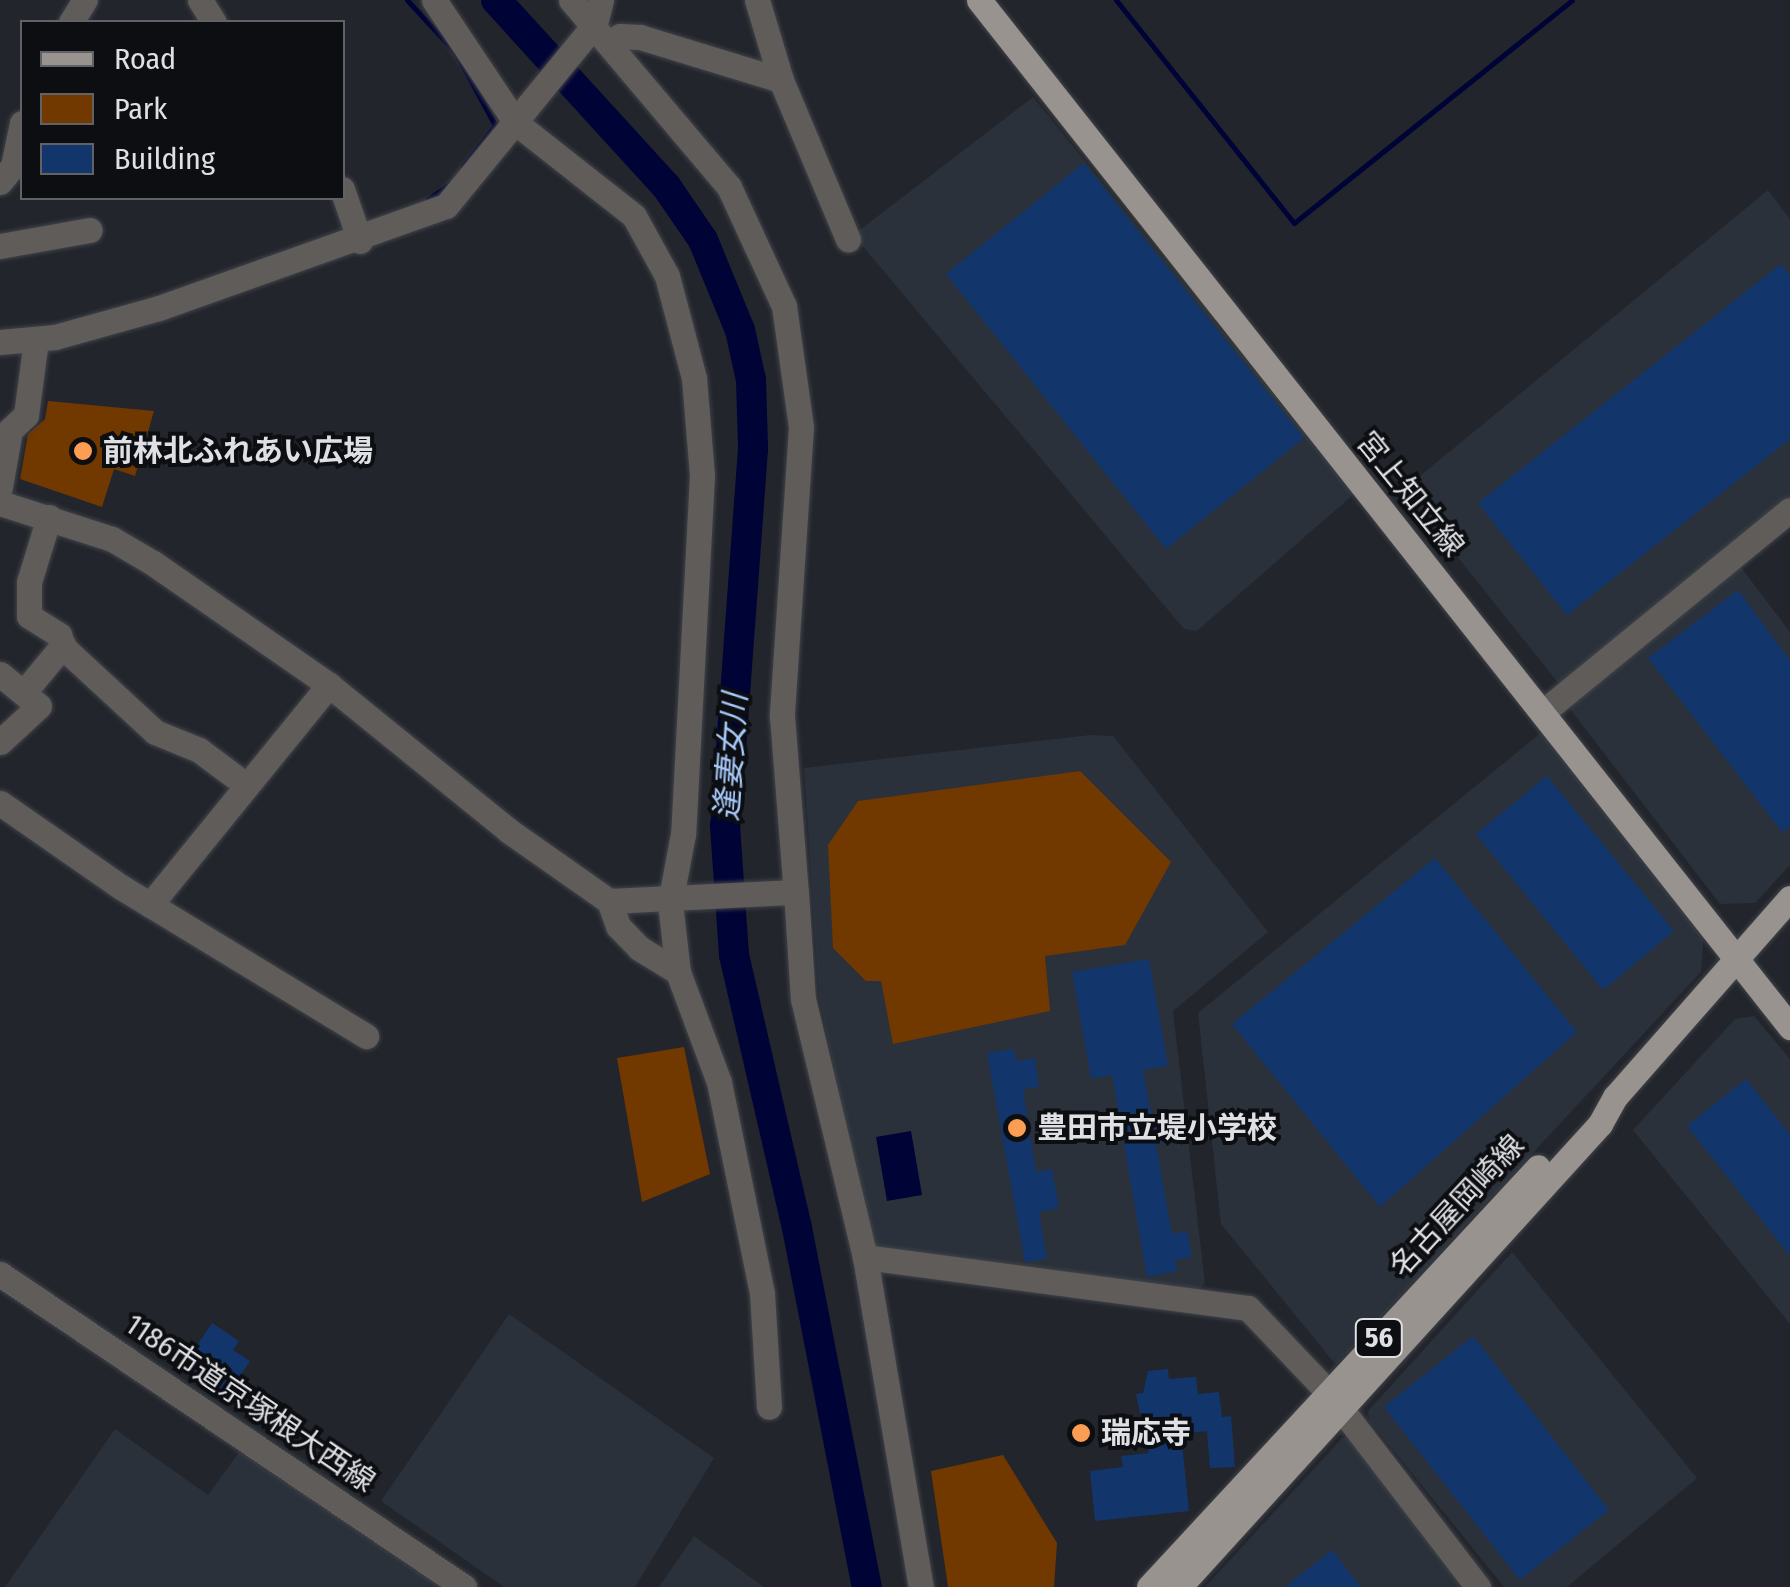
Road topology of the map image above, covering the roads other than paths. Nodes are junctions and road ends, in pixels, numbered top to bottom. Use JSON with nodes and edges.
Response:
{"nodes":[{"id":1,"x":434,"y":0,"type":"edge"},
{"id":2,"x":571,"y":0,"type":"edge"},
{"id":3,"x":757,"y":0,"type":"edge"},
{"id":4,"x":979,"y":0,"type":"edge"},
{"id":5,"x":594,"y":19,"type":"edge"},
{"id":6,"x":612,"y":46,"type":"junction"},
{"id":7,"x":782,"y":80,"type":"junction"},
{"id":8,"x":520,"y":119,"type":"junction"},
{"id":9,"x":20,"y":132,"type":"edge"},
{"id":10,"x":0,"y":182,"type":"edge"},
{"id":11,"x":345,"y":197,"type":"edge"},
{"id":12,"x":90,"y":230,"type":"dead end"},
{"id":13,"x":848,"y":239,"type":"dead end"},
{"id":14,"x":360,"y":241,"type":"junction"},
{"id":15,"x":0,"y":246,"type":"edge"},
{"id":16,"x":36,"y":340,"type":"junction"},
{"id":17,"x":0,"y":342,"type":"edge"},
{"id":18,"x":0,"y":487,"type":"edge"},
{"id":19,"x":0,"y":503,"type":"edge"},
{"id":20,"x":1790,"y":510,"type":"edge"},
{"id":21,"x":49,"y":518,"type":"junction"},
{"id":22,"x":0,"y":608,"type":"edge"},
{"id":23,"x":28,"y":612,"type":"junction"},
{"id":24,"x":63,"y":646,"type":"junction"},
{"id":25,"x":0,"y":674,"type":"edge"},
{"id":26,"x":329,"y":685,"type":"junction"},
{"id":27,"x":25,"y":691,"type":"junction"},
{"id":28,"x":1542,"y":712,"type":"junction"},
{"id":29,"x":0,"y":742,"type":"edge"},
{"id":30,"x":234,"y":776,"type":"dead end"},
{"id":31,"x":0,"y":803,"type":"edge"},
{"id":32,"x":788,"y":892,"type":"junction"},
{"id":33,"x":1790,"y":898,"type":"edge"},
{"id":34,"x":682,"y":899,"type":"junction"},
{"id":35,"x":609,"y":901,"type":"junction"},
{"id":36,"x":150,"y":905,"type":"junction"},
{"id":37,"x":1734,"y":958,"type":"junction"},
{"id":38,"x":678,"y":972,"type":"junction"},
{"id":39,"x":1790,"y":1027,"type":"edge"},
{"id":40,"x":366,"y":1036,"type":"dead end"},
{"id":41,"x":865,"y":1257,"type":"junction"},
{"id":42,"x":0,"y":1274,"type":"edge"},
{"id":43,"x":1334,"y":1402,"type":"junction"},
{"id":44,"x":769,"y":1406,"type":"dead end"},
{"id":45,"x":464,"y":1587,"type":"edge"},
{"id":46,"x":921,"y":1587,"type":"edge"},
{"id":47,"x":1149,"y":1587,"type":"edge"},
{"id":48,"x":1178,"y":1587,"type":"edge"},
{"id":49,"x":1478,"y":1587,"type":"edge"}],
"edges":[{"from":1,"to":8,"type":"street"},
{"from":2,"to":5,"type":"street"},
{"from":3,"to":7,"type":"street"},
{"from":4,"to":28,"type":"main road","name":"宮上知立線"},
{"from":5,"to":6,"type":"street"},
{"from":5,"to":8,"type":"street"},
{"from":6,"to":7,"type":"street"},
{"from":6,"to":32,"type":"street"},
{"from":7,"to":13,"type":"street"},
{"from":8,"to":14,"type":"street"},
{"from":8,"to":34,"type":"street"},
{"from":9,"to":10,"type":"street"},
{"from":11,"to":14,"type":"street"},
{"from":12,"to":15,"type":"street"},
{"from":14,"to":16,"type":"street"},
{"from":16,"to":17,"type":"street"},
{"from":16,"to":18,"type":"street"},
{"from":19,"to":21,"type":"street"},
{"from":20,"to":28,"type":"street"},
{"from":21,"to":23,"type":"street"},
{"from":21,"to":26,"type":"street"},
{"from":22,"to":23,"type":"street"},
{"from":23,"to":24,"type":"street"},
{"from":24,"to":27,"type":"street"},
{"from":24,"to":30,"type":"street"},
{"from":25,"to":27,"type":"street"},
{"from":26,"to":35,"type":"street"},
{"from":26,"to":36,"type":"street"},
{"from":27,"to":29,"type":"street"},
{"from":28,"to":37,"type":"main road","name":"宮上知立線"},
{"from":31,"to":36,"type":"street"},
{"from":32,"to":34,"type":"street"},
{"from":32,"to":41,"type":"street"},
{"from":33,"to":37,"type":"main road","name":"名古屋岡崎線","number":"56"},
{"from":34,"to":35,"type":"street"},
{"from":34,"to":38,"type":"street"},
{"from":35,"to":38,"type":"street"},
{"from":36,"to":40,"type":"street"},
{"from":37,"to":39,"type":"main road","name":"宮上知立線"},
{"from":37,"to":43,"type":"main road","name":"名古屋岡崎線","number":"56"},
{"from":38,"to":44,"type":"street"},
{"from":41,"to":43,"type":"street"},
{"from":41,"to":46,"type":"street"},
{"from":42,"to":45,"type":"street","name":"1186市道京塚根大西線"},
{"from":43,"to":47,"type":"main road","name":"名古屋岡崎線","number":"56"},
{"from":43,"to":48,"type":"main road","name":"名古屋岡崎線","number":"56"},
{"from":43,"to":49,"type":"street"}]}
